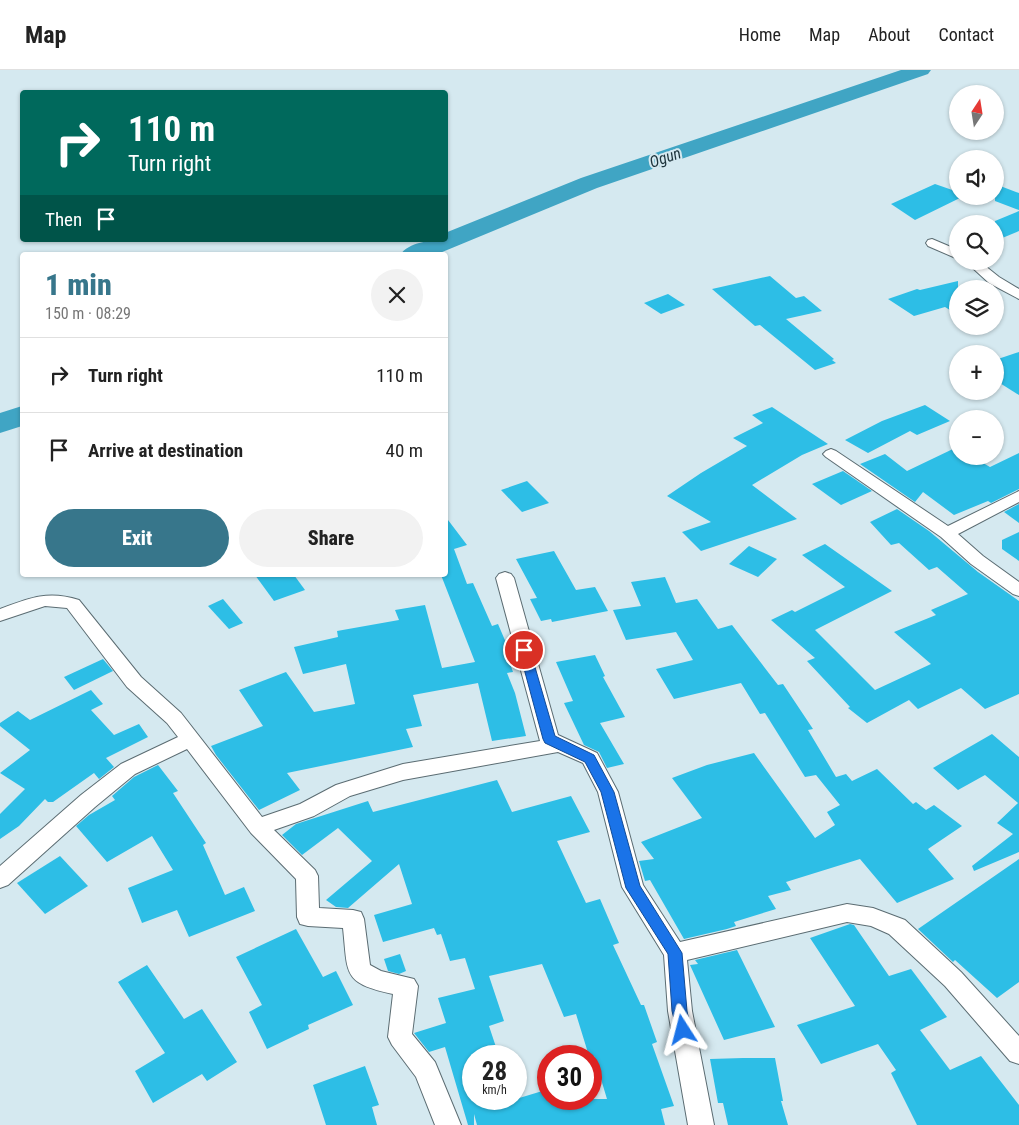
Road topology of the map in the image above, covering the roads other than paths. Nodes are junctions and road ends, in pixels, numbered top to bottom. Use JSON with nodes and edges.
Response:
{"nodes":[{"id":1,"x":932,"y":243,"type":"dead end"},
{"id":2,"x":949,"y":251,"type":"edge"},
{"id":3,"x":982,"y":270,"type":"edge"},
{"id":4,"x":1019,"y":295,"type":"edge"},
{"id":5,"x":830,"y":454,"type":"dead end"},
{"id":6,"x":1019,"y":496,"type":"edge"},
{"id":7,"x":946,"y":534,"type":"junction"},
{"id":8,"x":505,"y":578,"type":"dead end"},
{"id":9,"x":1019,"y":590,"type":"edge"},
{"id":10,"x":0,"y":615,"type":"edge"},
{"id":11,"x":190,"y":739,"type":"junction"},
{"id":12,"x":549,"y":739,"type":"junction"},
{"id":13,"x":258,"y":826,"type":"junction"},
{"id":14,"x":0,"y":879,"type":"edge"},
{"id":15,"x":675,"y":953,"type":"junction"},
{"id":16,"x":1019,"y":1053,"type":"edge"},
{"id":17,"x":448,"y":1125,"type":"edge"},
{"id":18,"x":701,"y":1125,"type":"edge"}],
"edges":[{"from":1,"to":2,"type":"street"},
{"from":3,"to":4,"type":"street"},
{"from":5,"to":7,"type":"street"},
{"from":6,"to":7,"type":"street"},
{"from":7,"to":9,"type":"street"},
{"from":8,"to":12,"type":"street"},
{"from":10,"to":11,"type":"street"},
{"from":11,"to":13,"type":"street"},
{"from":11,"to":14,"type":"street"},
{"from":12,"to":13,"type":"street"},
{"from":12,"to":15,"type":"street"},
{"from":13,"to":17,"type":"street"},
{"from":15,"to":16,"type":"street"},
{"from":15,"to":18,"type":"street"}]}
